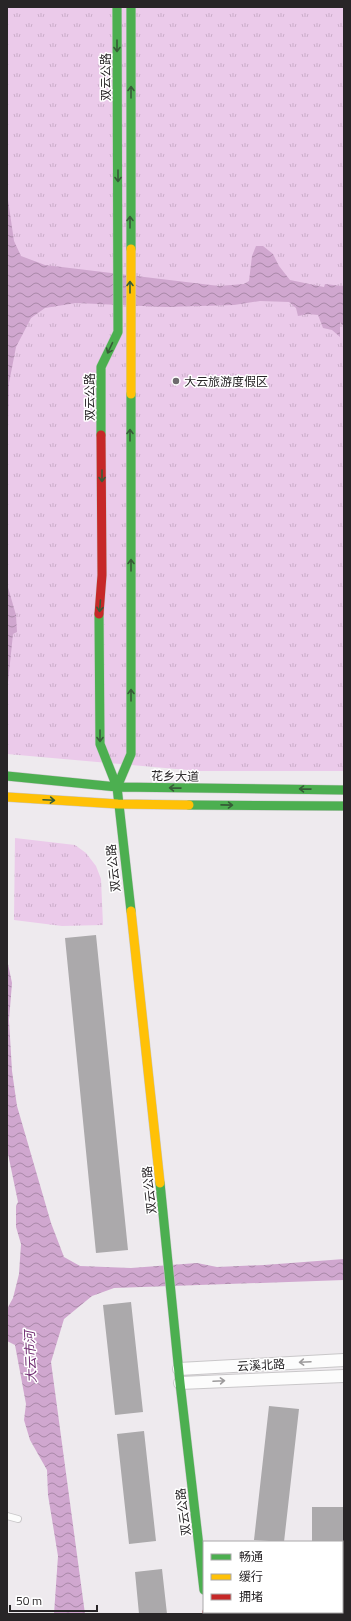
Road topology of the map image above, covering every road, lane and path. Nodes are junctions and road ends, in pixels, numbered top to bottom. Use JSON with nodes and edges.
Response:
{"nodes":[{"id":1,"x":117,"y":7,"type":"edge"},
{"id":2,"x":131,"y":7,"type":"edge"},
{"id":3,"x":9,"y":776,"type":"edge"},
{"id":4,"x":117,"y":787,"type":"junction"},
{"id":5,"x":344,"y":790,"type":"edge"},
{"id":6,"x":8,"y":797,"type":"edge"},
{"id":7,"x":118,"y":804,"type":"junction"},
{"id":8,"x":344,"y":806,"type":"edge"},
{"id":9,"x":344,"y":1360,"type":"edge"},
{"id":10,"x":179,"y":1369,"type":"junction"},
{"id":11,"x":344,"y":1376,"type":"edge"},
{"id":12,"x":180,"y":1383,"type":"junction"},
{"id":13,"x":7,"y":1516,"type":"edge"},
{"id":14,"x":18,"y":1519,"type":"dead end"},
{"id":15,"x":203,"y":1581,"type":"edge"}],
"edges":[{"from":1,"to":4,"type":"street","name":"双云公路","one_way":true},
{"from":4,"to":2,"type":"street","name":"双云公路","one_way":true},
{"from":3,"to":4,"type":"street","name":"花乡大道"},
{"from":5,"to":4,"type":"street","name":"花乡大道","one_way":true},
{"from":4,"to":7,"type":"street","name":"双云公路"},
{"from":6,"to":7,"type":"street","one_way":true},
{"from":7,"to":8,"type":"street","one_way":true},
{"from":7,"to":10,"type":"street","name":"双云公路"},
{"from":9,"to":10,"type":"street","name":"云溪北路","one_way":true},
{"from":10,"to":12,"type":"street","name":"双云公路"},
{"from":12,"to":11,"type":"street","name":"云溪北路","one_way":true},
{"from":12,"to":15,"type":"street","name":"双云公路"},
{"from":13,"to":14,"type":"lane"}]}
